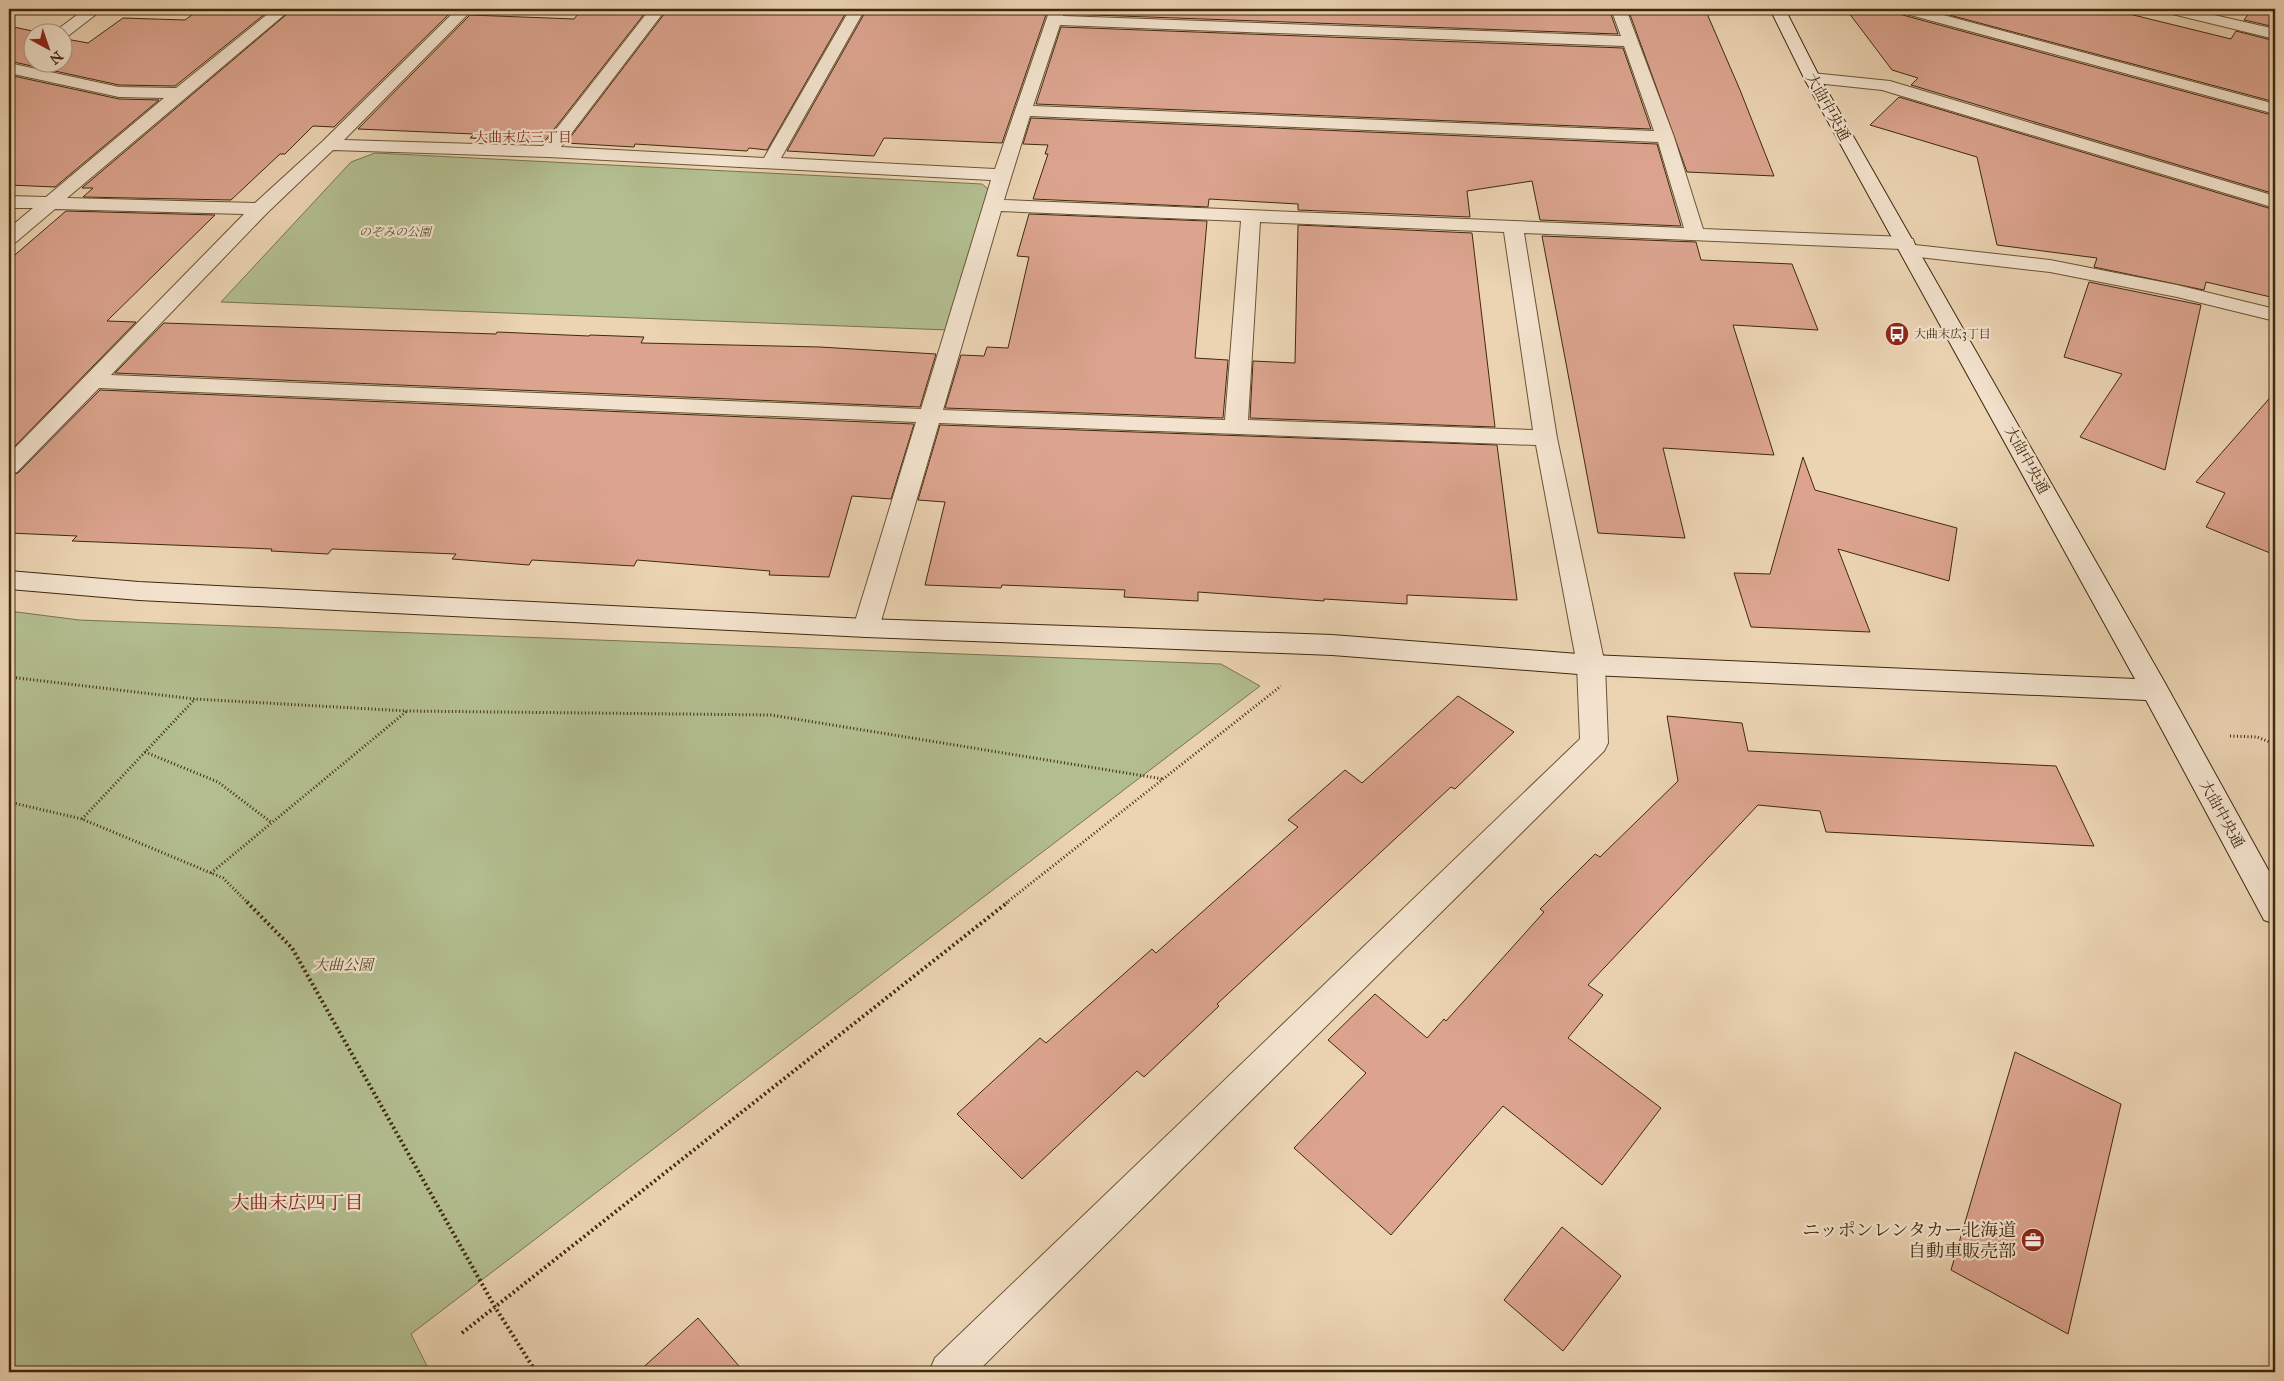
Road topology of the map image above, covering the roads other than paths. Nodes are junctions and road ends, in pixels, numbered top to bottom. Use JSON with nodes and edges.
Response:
{"nodes":[{"id":1,"x":95,"y":9,"type":"edge"},
{"id":2,"x":283,"y":9,"type":"edge"},
{"id":3,"x":465,"y":9,"type":"edge"},
{"id":4,"x":658,"y":9,"type":"edge"},
{"id":5,"x":857,"y":9,"type":"edge"},
{"id":6,"x":1619,"y":9,"type":"edge"},
{"id":7,"x":1777,"y":9,"type":"edge"},
{"id":8,"x":1904,"y":9,"type":"edge"},
{"id":9,"x":2170,"y":9,"type":"edge"},
{"id":10,"x":2196,"y":12,"type":"edge"},
{"id":11,"x":1055,"y":14,"type":"edge"},
{"id":12,"x":72,"y":26,"type":"edge"},
{"id":13,"x":2275,"y":34,"type":"edge"},
{"id":14,"x":1630,"y":41,"type":"junction"},
{"id":15,"x":22,"y":62,"type":"edge"},
{"id":16,"x":11,"y":69,"type":"edge"},
{"id":17,"x":1812,"y":78,"type":"junction"},
{"id":18,"x":180,"y":93,"type":"junction"},
{"id":19,"x":2275,"y":109,"type":"edge"},
{"id":20,"x":1024,"y":111,"type":"junction"},
{"id":21,"x":1665,"y":137,"type":"junction"},
{"id":22,"x":329,"y":145,"type":"junction"},
{"id":23,"x":548,"y":152,"type":"junction"},
{"id":24,"x":770,"y":162,"type":"junction"},
{"id":25,"x":1002,"y":175,"type":"junction"},
{"id":26,"x":9,"y":202,"type":"edge"},
{"id":27,"x":2275,"y":202,"type":"edge"},
{"id":28,"x":52,"y":203,"type":"junction"},
{"id":29,"x":994,"y":204,"type":"junction"},
{"id":30,"x":260,"y":209,"type":"junction"},
{"id":31,"x":1251,"y":216,"type":"junction"},
{"id":32,"x":1513,"y":227,"type":"junction"},
{"id":33,"x":1694,"y":233,"type":"junction"},
{"id":34,"x":9,"y":238,"type":"edge"},
{"id":35,"x":1908,"y":247,"type":"junction"},
{"id":36,"x":2275,"y":315,"type":"edge"},
{"id":37,"x":92,"y":381,"type":"junction"},
{"id":38,"x":928,"y":416,"type":"junction"},
{"id":39,"x":1236,"y":427,"type":"junction"},
{"id":40,"x":1546,"y":438,"type":"junction"},
{"id":41,"x":9,"y":467,"type":"edge"},
{"id":42,"x":9,"y":580,"type":"edge"},
{"id":43,"x":866,"y":628,"type":"junction"},
{"id":44,"x":1591,"y":665,"type":"junction"},
{"id":45,"x":2155,"y":690,"type":"junction"},
{"id":46,"x":2275,"y":912,"type":"edge"},
{"id":47,"x":949,"y":1372,"type":"edge"}],
"edges":[{"from":1,"to":12,"type":"street"},
{"from":2,"to":18,"type":"street"},
{"from":3,"to":22,"type":"street"},
{"from":4,"to":23,"type":"street"},
{"from":5,"to":24,"type":"street"},
{"from":6,"to":14,"type":"street"},
{"from":7,"to":17,"type":"street","name":"大曲中央通"},
{"from":8,"to":19,"type":"street"},
{"from":9,"to":10,"type":"street"},
{"from":10,"to":13,"type":"street"},
{"from":11,"to":14,"type":"street"},
{"from":11,"to":20,"type":"street"},
{"from":14,"to":21,"type":"street"},
{"from":15,"to":16,"type":"street"},
{"from":16,"to":18,"type":"street"},
{"from":17,"to":27,"type":"street"},
{"from":17,"to":35,"type":"street","name":"大曲中央通"},
{"from":18,"to":28,"type":"street"},
{"from":20,"to":21,"type":"street"},
{"from":20,"to":25,"type":"street"},
{"from":21,"to":33,"type":"street"},
{"from":22,"to":23,"type":"street"},
{"from":22,"to":30,"type":"street"},
{"from":23,"to":24,"type":"street"},
{"from":24,"to":25,"type":"street"},
{"from":25,"to":29,"type":"street"},
{"from":26,"to":28,"type":"street"},
{"from":28,"to":30,"type":"street"},
{"from":28,"to":34,"type":"street"},
{"from":29,"to":31,"type":"street"},
{"from":29,"to":38,"type":"street"},
{"from":30,"to":37,"type":"street"},
{"from":31,"to":32,"type":"street"},
{"from":31,"to":39,"type":"street"},
{"from":32,"to":33,"type":"street"},
{"from":32,"to":40,"type":"street"},
{"from":33,"to":35,"type":"street"},
{"from":35,"to":36,"type":"street"},
{"from":35,"to":45,"type":"street","name":"大曲中央通"},
{"from":37,"to":38,"type":"street"},
{"from":37,"to":41,"type":"street"},
{"from":38,"to":39,"type":"street"},
{"from":38,"to":43,"type":"street"},
{"from":39,"to":40,"type":"street"},
{"from":40,"to":44,"type":"street"},
{"from":42,"to":43,"type":"street"},
{"from":43,"to":44,"type":"street"},
{"from":44,"to":45,"type":"street"},
{"from":44,"to":47,"type":"street"},
{"from":45,"to":46,"type":"street","name":"大曲中央通"}]}
